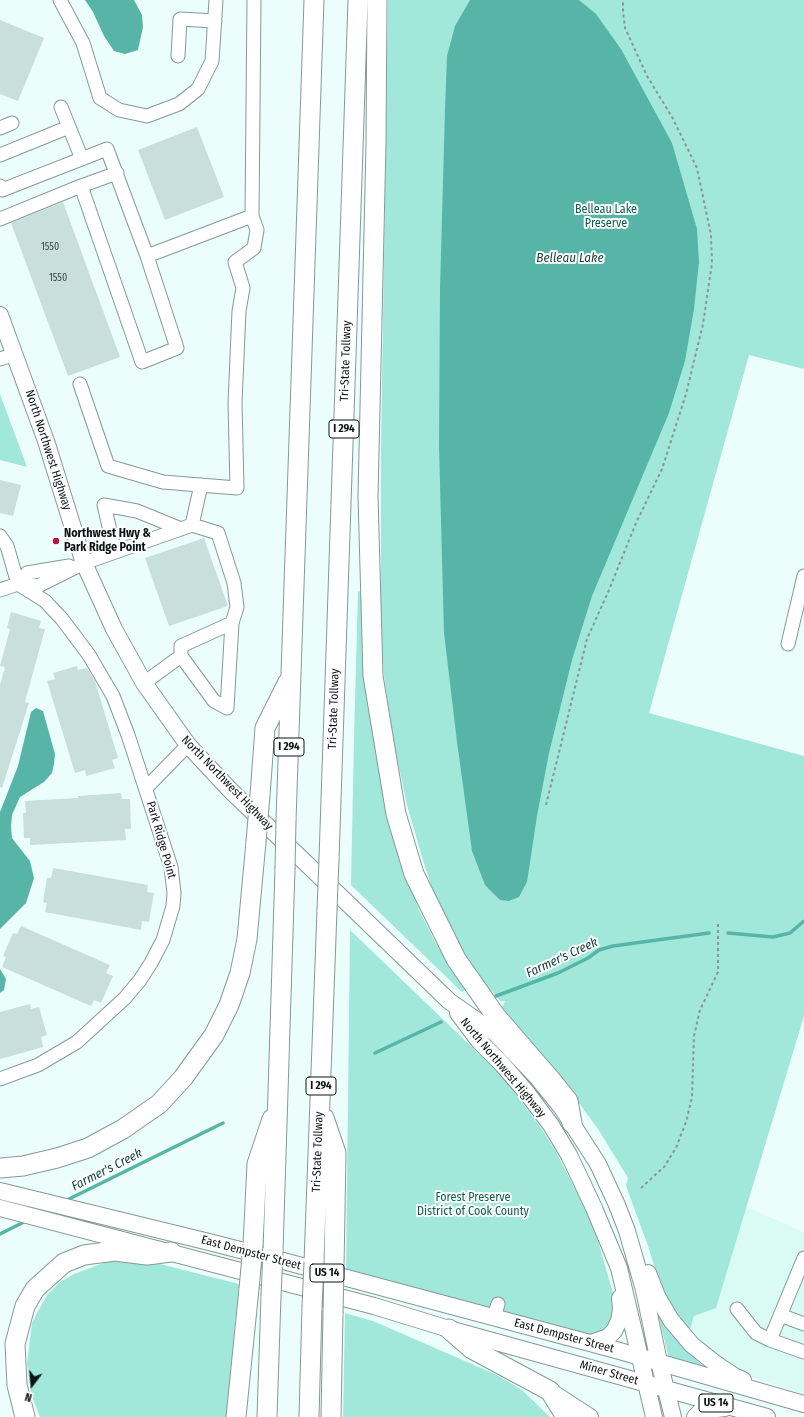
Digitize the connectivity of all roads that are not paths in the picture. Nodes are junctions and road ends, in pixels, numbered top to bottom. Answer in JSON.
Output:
{"nodes":[{"id":1,"x":60,"y":0,"type":"edge"},
{"id":2,"x":216,"y":0,"type":"edge"},
{"id":3,"x":254,"y":0,"type":"edge"},
{"id":4,"x":314,"y":0,"type":"edge"},
{"id":5,"x":358,"y":0,"type":"edge"},
{"id":6,"x":377,"y":0,"type":"edge"},
{"id":7,"x":215,"y":21,"type":"junction"},
{"id":8,"x":178,"y":56,"type":"dead end"},
{"id":9,"x":62,"y":107,"type":"dead end"},
{"id":10,"x":12,"y":123,"type":"dead end"},
{"id":11,"x":69,"y":127,"type":"junction"},
{"id":12,"x":0,"y":128,"type":"edge"},
{"id":13,"x":0,"y":154,"type":"edge"},
{"id":14,"x":82,"y":159,"type":"junction"},
{"id":15,"x":117,"y":173,"type":"junction"},
{"id":16,"x":0,"y":186,"type":"edge"},
{"id":17,"x":81,"y":186,"type":"junction"},
{"id":18,"x":252,"y":216,"type":"junction"},
{"id":19,"x":0,"y":219,"type":"edge"},
{"id":20,"x":147,"y":256,"type":"junction"},
{"id":21,"x":0,"y":316,"type":"edge"},
{"id":22,"x":7,"y":357,"type":"edge"},
{"id":23,"x":80,"y":384,"type":"dead end"},
{"id":24,"x":200,"y":485,"type":"junction"},
{"id":25,"x":186,"y":527,"type":"junction"},
{"id":26,"x":0,"y":536,"type":"edge"},
{"id":27,"x":115,"y":552,"type":"junction"},
{"id":28,"x":84,"y":563,"type":"junction"},
{"id":29,"x":804,"y":576,"type":"edge"},
{"id":30,"x":18,"y":584,"type":"junction"},
{"id":31,"x":0,"y":590,"type":"edge"},
{"id":32,"x":232,"y":623,"type":"junction"},
{"id":33,"x":788,"y":644,"type":"dead end"},
{"id":34,"x":181,"y":656,"type":"junction"},
{"id":35,"x":291,"y":675,"type":"junction"},
{"id":36,"x":144,"y":683,"type":"junction"},
{"id":37,"x":188,"y":745,"type":"junction"},
{"id":38,"x":146,"y":788,"type":"junction"},
{"id":39,"x":448,"y":1001,"type":"junction"},
{"id":40,"x":0,"y":1079,"type":"edge"},
{"id":41,"x":278,"y":1099,"type":"junction"},
{"id":42,"x":320,"y":1105,"type":"junction"},
{"id":43,"x":572,"y":1123,"type":"junction"},
{"id":44,"x":0,"y":1168,"type":"edge"},
{"id":45,"x":0,"y":1191,"type":"edge"},
{"id":46,"x":617,"y":1205,"type":"junction"},
{"id":47,"x":0,"y":1208,"type":"edge"},
{"id":48,"x":171,"y":1252,"type":"junction"},
{"id":49,"x":804,"y":1258,"type":"edge"},
{"id":50,"x":618,"y":1268,"type":"junction"},
{"id":51,"x":737,"y":1309,"type":"dead end"},
{"id":52,"x":780,"y":1315,"type":"junction"},
{"id":53,"x":804,"y":1324,"type":"edge"},
{"id":54,"x":449,"y":1329,"type":"junction"},
{"id":55,"x":770,"y":1340,"type":"junction"},
{"id":56,"x":591,"y":1343,"type":"junction"},
{"id":57,"x":804,"y":1352,"type":"edge"},
{"id":58,"x":639,"y":1356,"type":"junction"},
{"id":59,"x":659,"y":1362,"type":"junction"},
{"id":60,"x":645,"y":1383,"type":"junction"},
{"id":61,"x":665,"y":1389,"type":"junction"},
{"id":62,"x":550,"y":1391,"type":"junction"},
{"id":63,"x":804,"y":1404,"type":"edge"},
{"id":64,"x":733,"y":1407,"type":"junction"},
{"id":65,"x":25,"y":1417,"type":"edge"},
{"id":66,"x":236,"y":1417,"type":"edge"},
{"id":67,"x":267,"y":1417,"type":"edge"},
{"id":68,"x":309,"y":1417,"type":"edge"},
{"id":69,"x":331,"y":1417,"type":"edge"},
{"id":70,"x":566,"y":1417,"type":"edge"},
{"id":71,"x":590,"y":1417,"type":"edge"},
{"id":72,"x":654,"y":1417,"type":"edge"},
{"id":73,"x":672,"y":1417,"type":"edge"},
{"id":74,"x":695,"y":1417,"type":"edge"},
{"id":75,"x":768,"y":1417,"type":"edge"}],
"edges":[{"from":1,"to":7,"type":"street"},
{"from":2,"to":7,"type":"street"},
{"from":3,"to":18,"type":"street"},
{"from":4,"to":35,"type":"highway","number":"I 294"},
{"from":5,"to":42,"type":"highway","name":"Tri-State Tollway","number":"I 294","bridge":true},
{"from":6,"to":43,"type":"highway"},
{"from":7,"to":8,"type":"street"},
{"from":9,"to":11,"type":"street"},
{"from":10,"to":12,"type":"street"},
{"from":11,"to":13,"type":"street"},
{"from":11,"to":14,"type":"street"},
{"from":14,"to":15,"type":"street"},
{"from":14,"to":16,"type":"street"},
{"from":15,"to":17,"type":"street"},
{"from":15,"to":20,"type":"street"},
{"from":17,"to":19,"type":"street"},
{"from":17,"to":20,"type":"street"},
{"from":18,"to":20,"type":"street"},
{"from":18,"to":24,"type":"street"},
{"from":21,"to":22,"type":"main road","name":"North Northwest Highway"},
{"from":22,"to":28,"type":"main road","name":"North Northwest Highway"},
{"from":23,"to":24,"type":"street"},
{"from":24,"to":25,"type":"street"},
{"from":25,"to":27,"type":"street"},
{"from":25,"to":27,"type":"street"},
{"from":25,"to":32,"type":"street"},
{"from":26,"to":30,"type":"street"},
{"from":27,"to":28,"type":"street"},
{"from":28,"to":30,"type":"street"},
{"from":28,"to":36,"type":"main road","name":"North Northwest Highway"},
{"from":29,"to":33,"type":"street"},
{"from":30,"to":31,"type":"street"},
{"from":30,"to":38,"type":"street","name":"Park Ridge Point"},
{"from":32,"to":34,"type":"street"},
{"from":32,"to":34,"type":"street"},
{"from":34,"to":36,"type":"street"},
{"from":35,"to":41,"type":"highway","number":"I 294","bridge":true},
{"from":35,"to":44,"type":"highway","bridge":true},
{"from":36,"to":37,"type":"main road","name":"North Northwest Highway"},
{"from":37,"to":38,"type":"street"},
{"from":37,"to":39,"type":"main road","name":"North Northwest Highway"},
{"from":38,"to":40,"type":"street","name":"Park Ridge Point"},
{"from":39,"to":43,"type":"main road","name":"North Northwest Highway"},
{"from":39,"to":50,"type":"main road","name":"North Northwest Highway"},
{"from":41,"to":66,"type":"highway","bridge":true},
{"from":41,"to":67,"type":"highway","number":"I 294","bridge":true},
{"from":42,"to":68,"type":"highway","name":"Tri-State Tollway","number":"I 294","bridge":true},
{"from":42,"to":69,"type":"highway","bridge":true},
{"from":43,"to":46,"type":"main road","name":"North Northwest Highway"},
{"from":45,"to":56,"type":"main road","name":"East Dempster Street","number":"US 14"},
{"from":46,"to":59,"type":"main road","name":"North Northwest Highway"},
{"from":46,"to":63,"type":"main road"},
{"from":47,"to":48,"type":"main road","name":"East Dempster Street","number":"US 14"},
{"from":48,"to":54,"type":"main road","name":"East Dempster Street","number":"US 14"},
{"from":48,"to":65,"type":"highway"},
{"from":49,"to":52,"type":"street"},
{"from":50,"to":56,"type":"main road"},
{"from":50,"to":58,"type":"main road","name":"North Northwest Highway"},
{"from":51,"to":55,"type":"street"},
{"from":52,"to":53,"type":"street"},
{"from":52,"to":55,"type":"street"},
{"from":54,"to":60,"type":"main road","name":"Miner Street","number":"US 14"},
{"from":54,"to":62,"type":"highway"},
{"from":55,"to":57,"type":"street"},
{"from":56,"to":58,"type":"main road","name":"East Dempster Street","number":"US 14"},
{"from":58,"to":59,"type":"main road","name":"Miner Street"},
{"from":58,"to":60,"type":"main road","name":"North Northwest Highway"},
{"from":59,"to":61,"type":"main road","name":"North Northwest Highway"},
{"from":59,"to":63,"type":"main road","name":"Miner Street"},
{"from":60,"to":61,"type":"main road","name":"Miner Street","number":"US 14"},
{"from":60,"to":72,"type":"main road","name":"North Northwest Highway"},
{"from":61,"to":64,"type":"main road","name":"Miner Street","number":"US 14"},
{"from":61,"to":73,"type":"main road","name":"North Northwest Highway"},
{"from":62,"to":70,"type":"highway"},
{"from":62,"to":71,"type":"main road"},
{"from":64,"to":74,"type":"main road"},
{"from":64,"to":75,"type":"main road","name":"Miner Street","number":"US 14"}]}
